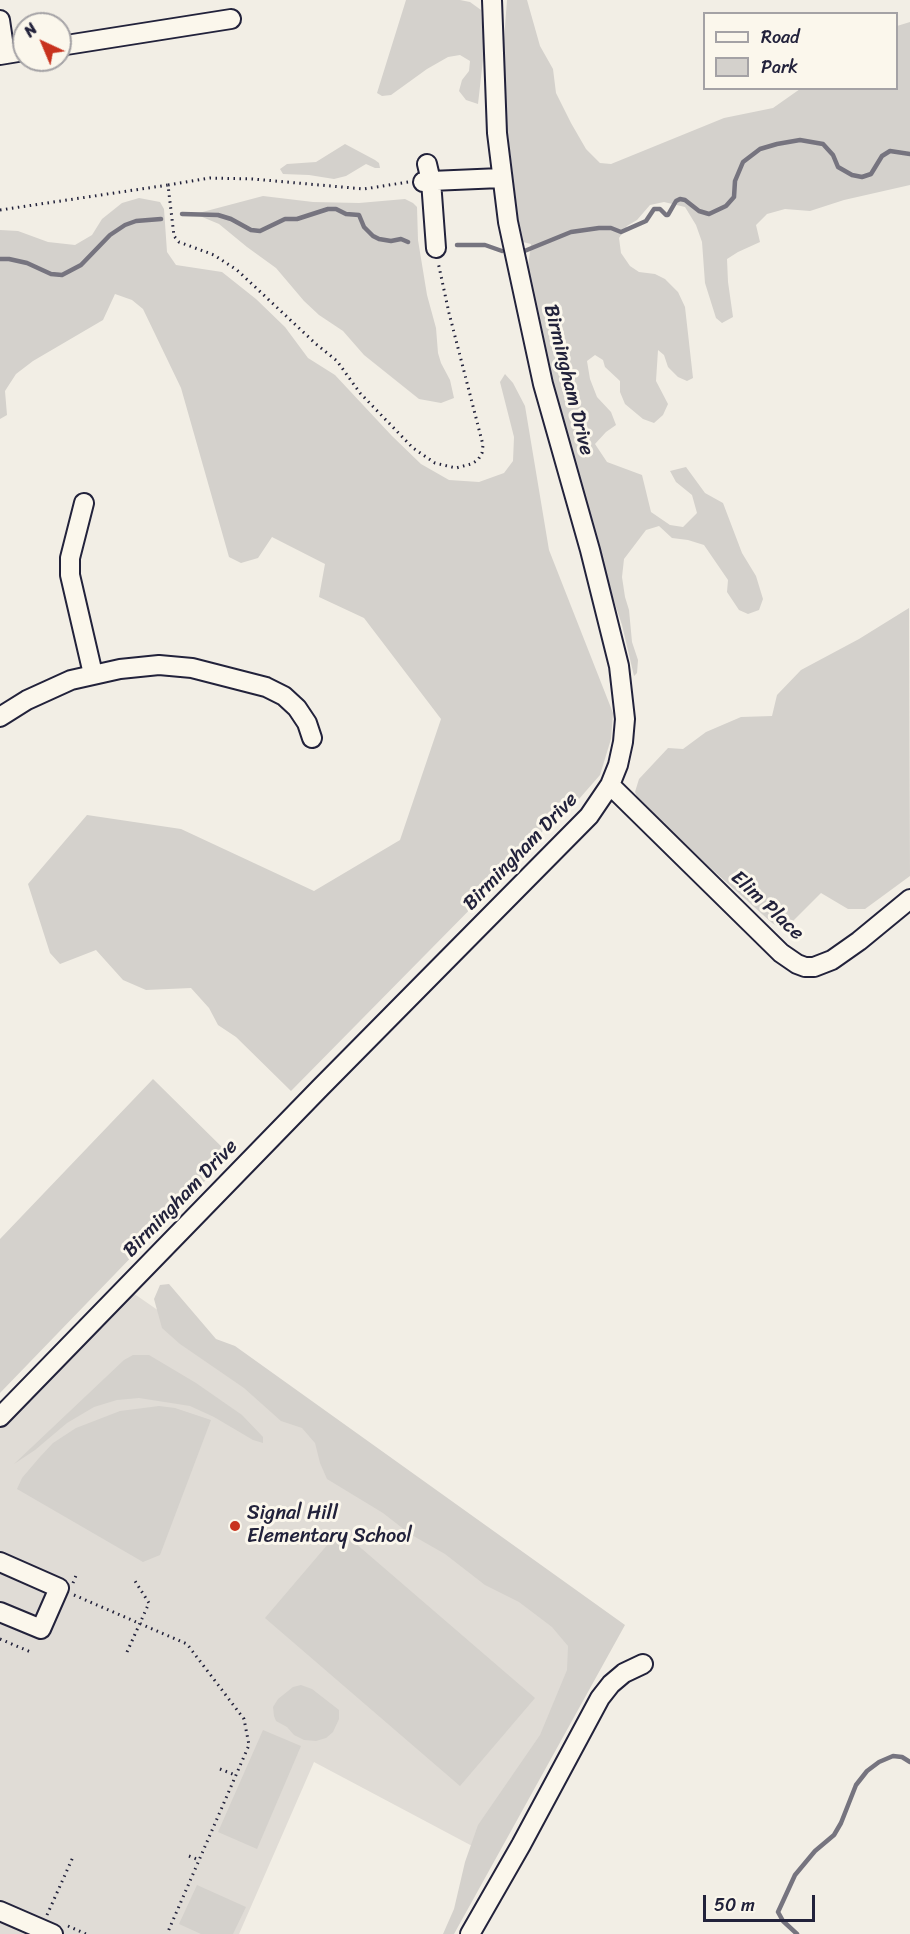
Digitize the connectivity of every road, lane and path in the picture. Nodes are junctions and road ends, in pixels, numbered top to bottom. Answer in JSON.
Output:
{"nodes":[{"id":1,"x":492,"y":0,"type":"edge"},
{"id":2,"x":231,"y":19,"type":"dead end"},
{"id":3,"x":0,"y":20,"type":"edge"},
{"id":4,"x":72,"y":44,"type":"edge"},
{"id":5,"x":2,"y":55,"type":"edge"},
{"id":6,"x":427,"y":176,"type":"junction"},
{"id":7,"x":501,"y":177,"type":"junction"},
{"id":8,"x":168,"y":185,"type":"junction"},
{"id":9,"x":0,"y":210,"type":"edge"},
{"id":10,"x":436,"y":248,"type":"joint"},
{"id":11,"x":84,"y":503,"type":"dead end"},
{"id":12,"x":93,"y":674,"type":"junction"},
{"id":13,"x":0,"y":717,"type":"edge"},
{"id":14,"x":312,"y":738,"type":"dead end"},
{"id":15,"x":610,"y":785,"type":"junction"},
{"id":16,"x":910,"y":899,"type":"edge"},
{"id":17,"x":0,"y":1417,"type":"edge"},
{"id":18,"x":0,"y":1562,"type":"edge"},
{"id":19,"x":135,"y":1581,"type":"dead end"},
{"id":20,"x":58,"y":1588,"type":"junction"},
{"id":21,"x":0,"y":1612,"type":"edge"},
{"id":22,"x":140,"y":1623,"type":"junction"},
{"id":23,"x":0,"y":1639,"type":"edge"},
{"id":24,"x":127,"y":1652,"type":"dead end"},
{"id":25,"x":33,"y":1653,"type":"dead end"},
{"id":26,"x":643,"y":1664,"type":"dead end"},
{"id":27,"x":220,"y":1769,"type":"dead end"},
{"id":28,"x":235,"y":1776,"type":"junction"},
{"id":29,"x":189,"y":1856,"type":"dead end"},
{"id":30,"x":73,"y":1857,"type":"dead end"},
{"id":31,"x":199,"y":1860,"type":"junction"},
{"id":32,"x":0,"y":1911,"type":"edge"},
{"id":33,"x":50,"y":1926,"type":"edge"},
{"id":34,"x":167,"y":1934,"type":"edge"},
{"id":35,"x":470,"y":1934,"type":"edge"}],
"edges":[{"from":1,"to":7,"type":"street","name":"Birmingham Drive"},
{"from":2,"to":4,"type":"street"},
{"from":3,"to":5,"type":"street"},
{"from":6,"to":7,"type":"street"},
{"from":6,"to":8,"type":"path"},
{"from":6,"to":10,"type":"street"},
{"from":7,"to":15,"type":"street","name":"Birmingham Drive"},
{"from":8,"to":9,"type":"path"},
{"from":8,"to":10,"type":"path"},
{"from":11,"to":12,"type":"street"},
{"from":12,"to":13,"type":"street"},
{"from":12,"to":14,"type":"street"},
{"from":15,"to":16,"type":"street","name":"Elim Place"},
{"from":15,"to":17,"type":"street","name":"Birmingham Drive"},
{"from":18,"to":20,"type":"street"},
{"from":19,"to":22,"type":"path"},
{"from":20,"to":21,"type":"street"},
{"from":20,"to":22,"type":"path"},
{"from":22,"to":24,"type":"path"},
{"from":22,"to":28,"type":"path"},
{"from":23,"to":25,"type":"path"},
{"from":26,"to":35,"type":"street"},
{"from":27,"to":28,"type":"path"},
{"from":28,"to":31,"type":"path"},
{"from":29,"to":31,"type":"path"},
{"from":30,"to":33,"type":"path"},
{"from":31,"to":34,"type":"path"},
{"from":32,"to":33,"type":"street"}]}
